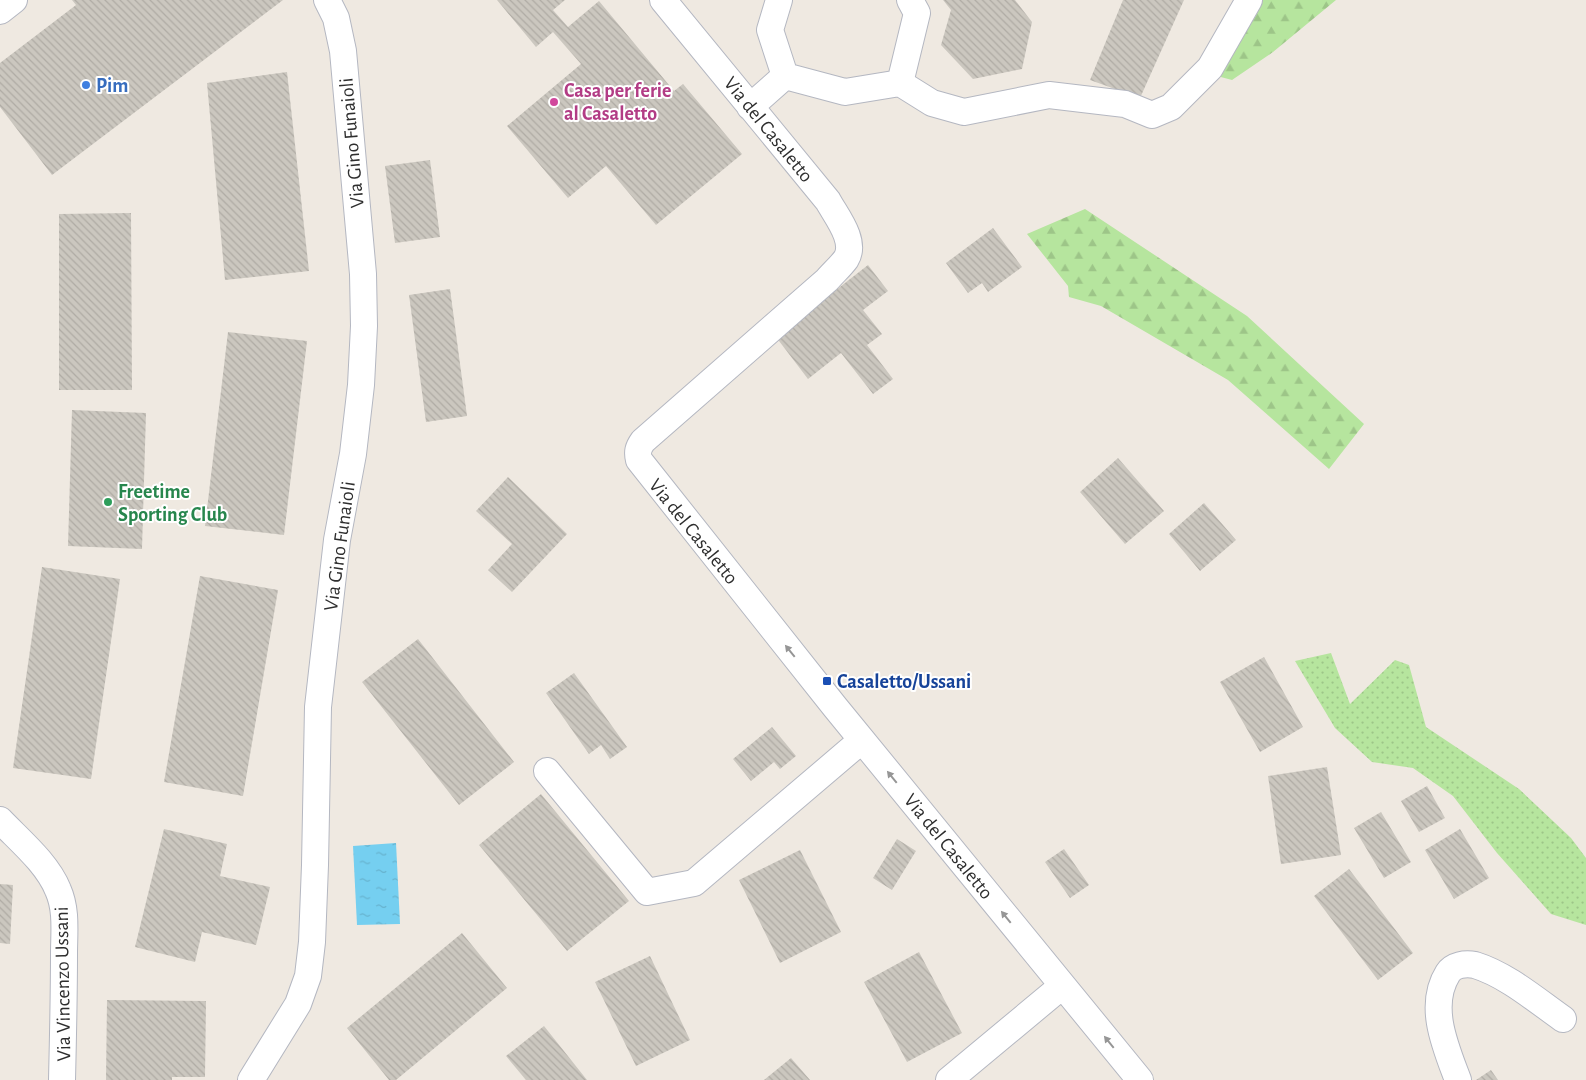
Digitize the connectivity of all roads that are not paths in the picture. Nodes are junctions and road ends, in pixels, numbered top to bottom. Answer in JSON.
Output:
{"nodes":[{"id":1,"x":14,"y":0,"type":"edge"},
{"id":2,"x":326,"y":0,"type":"edge"},
{"id":3,"x":664,"y":0,"type":"edge"},
{"id":4,"x":779,"y":0,"type":"edge"},
{"id":5,"x":910,"y":0,"type":"edge"},
{"id":6,"x":1249,"y":0,"type":"edge"},
{"id":7,"x":0,"y":11,"type":"edge"},
{"id":8,"x":784,"y":76,"type":"junction"},
{"id":9,"x":900,"y":83,"type":"junction"},
{"id":10,"x":750,"y":106,"type":"junction"},
{"id":11,"x":862,"y":740,"type":"junction"},
{"id":12,"x":547,"y":771,"type":"dead end"},
{"id":13,"x":0,"y":820,"type":"edge"},
{"id":14,"x":1062,"y":986,"type":"junction"},
{"id":15,"x":1563,"y":1018,"type":"dead end"},
{"id":16,"x":62,"y":1080,"type":"edge"},
{"id":17,"x":251,"y":1080,"type":"edge"},
{"id":18,"x":949,"y":1080,"type":"edge"},
{"id":19,"x":1140,"y":1080,"type":"edge"},
{"id":20,"x":1458,"y":1080,"type":"edge"}],
"edges":[{"from":1,"to":7,"type":"street"},
{"from":2,"to":17,"type":"street","name":"Via Gino Funaioli"},
{"from":3,"to":10,"type":"street","name":"Via del Casaletto"},
{"from":4,"to":8,"type":"street"},
{"from":5,"to":9,"type":"street"},
{"from":6,"to":9,"type":"street"},
{"from":8,"to":9,"type":"street"},
{"from":8,"to":10,"type":"street"},
{"from":11,"to":10,"type":"street","name":"Via del Casaletto","one_way":true},
{"from":11,"to":12,"type":"street"},
{"from":14,"to":11,"type":"street","name":"Via del Casaletto","one_way":true},
{"from":13,"to":16,"type":"street","name":"Via Vincenzo Ussani"},
{"from":14,"to":18,"type":"street"},
{"from":19,"to":14,"type":"street","name":"Via del Casaletto","one_way":true},
{"from":15,"to":20,"type":"street"}]}
